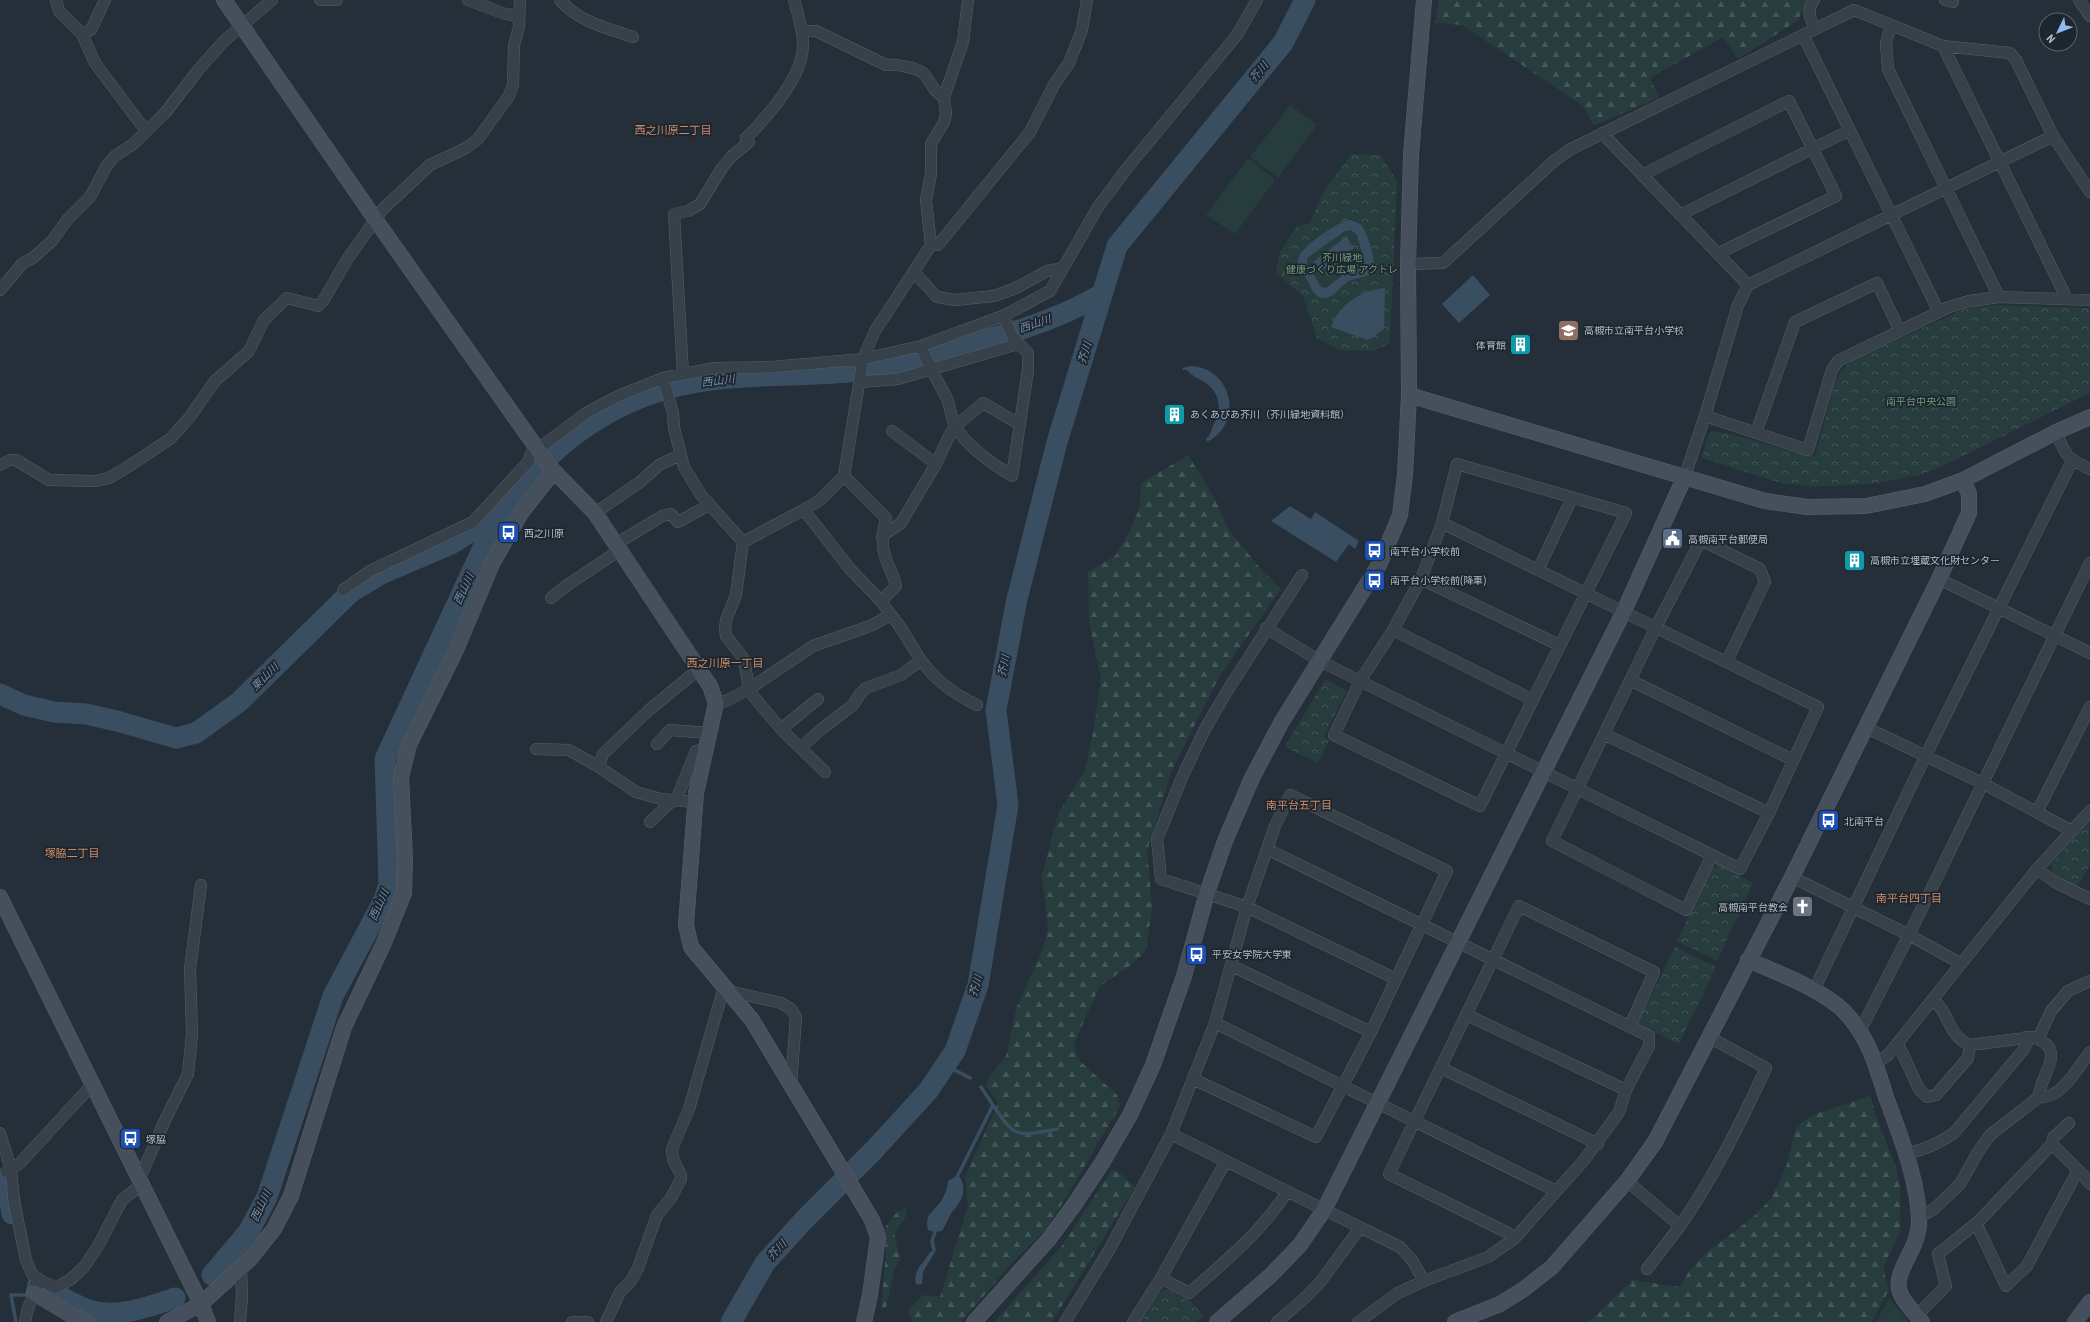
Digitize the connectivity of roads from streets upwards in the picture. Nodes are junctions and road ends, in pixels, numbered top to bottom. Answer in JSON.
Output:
{"nodes":[{"id":1,"x":56,"y":0,"type":"edge"},
{"id":2,"x":105,"y":0,"type":"edge"},
{"id":3,"x":224,"y":0,"type":"edge"},
{"id":4,"x":272,"y":0,"type":"edge"},
{"id":5,"x":320,"y":0,"type":"edge"},
{"id":6,"x":337,"y":0,"type":"edge"},
{"id":7,"x":468,"y":0,"type":"edge"},
{"id":8,"x":520,"y":0,"type":"edge"},
{"id":9,"x":560,"y":0,"type":"edge"},
{"id":10,"x":794,"y":0,"type":"edge"},
{"id":11,"x":968,"y":0,"type":"edge"},
{"id":12,"x":1087,"y":0,"type":"edge"},
{"id":13,"x":1257,"y":0,"type":"edge"},
{"id":14,"x":1424,"y":0,"type":"edge"},
{"id":15,"x":1814,"y":0,"type":"edge"},
{"id":16,"x":2079,"y":0,"type":"edge"},
{"id":17,"x":519,"y":16,"type":"junction"},
{"id":18,"x":2090,"y":16,"type":"edge"},
{"id":19,"x":1891,"y":25,"type":"junction"},
{"id":20,"x":241,"y":26,"type":"junction"},
{"id":21,"x":1815,"y":29,"type":"junction"},
{"id":22,"x":802,"y":31,"type":"junction"},
{"id":23,"x":82,"y":34,"type":"junction"},
{"id":24,"x":1803,"y":35,"type":"junction"},
{"id":25,"x":633,"y":37,"type":"dead end"},
{"id":26,"x":1943,"y":46,"type":"junction"},
{"id":27,"x":944,"y":97,"type":"junction"},
{"id":28,"x":1850,"y":130,"type":"junction"},
{"id":29,"x":146,"y":131,"type":"junction"},
{"id":30,"x":1602,"y":133,"type":"junction"},
{"id":31,"x":2053,"y":136,"type":"junction"},
{"id":32,"x":1813,"y":149,"type":"junction"},
{"id":33,"x":2000,"y":162,"type":"junction"},
{"id":34,"x":1642,"y":175,"type":"junction"},
{"id":35,"x":1946,"y":188,"type":"junction"},
{"id":36,"x":2090,"y":192,"type":"edge"},
{"id":37,"x":1680,"y":215,"type":"junction"},
{"id":38,"x":1891,"y":215,"type":"junction"},
{"id":39,"x":375,"y":219,"type":"junction"},
{"id":40,"x":931,"y":245,"type":"junction"},
{"id":41,"x":1719,"y":254,"type":"junction"},
{"id":42,"x":1408,"y":264,"type":"junction"},
{"id":43,"x":1063,"y":268,"type":"junction"},
{"id":44,"x":914,"y":272,"type":"junction"},
{"id":45,"x":1748,"y":285,"type":"junction"},
{"id":46,"x":0,"y":290,"type":"edge"},
{"id":47,"x":1999,"y":297,"type":"junction"},
{"id":48,"x":2067,"y":299,"type":"junction"},
{"id":49,"x":2090,"y":300,"type":"edge"},
{"id":50,"x":1939,"y":312,"type":"junction"},
{"id":51,"x":1004,"y":319,"type":"junction"},
{"id":52,"x":1900,"y":331,"type":"junction"},
{"id":53,"x":1016,"y":341,"type":"junction"},
{"id":54,"x":921,"y":347,"type":"junction"},
{"id":55,"x":862,"y":362,"type":"junction"},
{"id":56,"x":930,"y":370,"type":"junction"},
{"id":57,"x":683,"y":374,"type":"junction"},
{"id":58,"x":663,"y":380,"type":"junction"},
{"id":59,"x":859,"y":382,"type":"junction"},
{"id":60,"x":1409,"y":395,"type":"junction"},
{"id":61,"x":1705,"y":416,"type":"junction"},
{"id":62,"x":2090,"y":416,"type":"edge"},
{"id":63,"x":1019,"y":424,"type":"junction"},
{"id":64,"x":955,"y":427,"type":"junction"},
{"id":65,"x":892,"y":432,"type":"dead end"},
{"id":66,"x":2056,"y":432,"type":"junction"},
{"id":67,"x":1756,"y":433,"type":"junction"},
{"id":68,"x":536,"y":446,"type":"junction"},
{"id":69,"x":680,"y":455,"type":"junction"},
{"id":70,"x":2072,"y":461,"type":"junction"},
{"id":71,"x":0,"y":464,"type":"edge"},
{"id":72,"x":936,"y":464,"type":"junction"},
{"id":73,"x":552,"y":469,"type":"junction"},
{"id":74,"x":2090,"y":469,"type":"edge"},
{"id":75,"x":844,"y":476,"type":"junction"},
{"id":76,"x":1685,"y":476,"type":"junction"},
{"id":77,"x":1963,"y":480,"type":"junction"},
{"id":78,"x":1572,"y":498,"type":"junction"},
{"id":79,"x":710,"y":505,"type":"junction"},
{"id":80,"x":804,"y":510,"type":"junction"},
{"id":81,"x":595,"y":513,"type":"junction"},
{"id":82,"x":1442,"y":523,"type":"junction"},
{"id":83,"x":882,"y":536,"type":"junction"},
{"id":84,"x":743,"y":542,"type":"junction"},
{"id":85,"x":618,"y":547,"type":"junction"},
{"id":86,"x":2090,"y":563,"type":"edge"},
{"id":87,"x":1538,"y":570,"type":"junction"},
{"id":88,"x":1302,"y":575,"type":"dead end"},
{"id":89,"x":1420,"y":579,"type":"junction"},
{"id":90,"x":1939,"y":579,"type":"junction"},
{"id":91,"x":343,"y":590,"type":"dead end"},
{"id":92,"x":1586,"y":593,"type":"junction"},
{"id":93,"x":551,"y":598,"type":"dead end"},
{"id":94,"x":881,"y":600,"type":"junction"},
{"id":95,"x":1999,"y":608,"type":"junction"},
{"id":96,"x":1624,"y":611,"type":"junction"},
{"id":97,"x":891,"y":615,"type":"junction"},
{"id":98,"x":1656,"y":627,"type":"junction"},
{"id":99,"x":1266,"y":628,"type":"junction"},
{"id":100,"x":1393,"y":630,"type":"junction"},
{"id":101,"x":2055,"y":635,"type":"junction"},
{"id":102,"x":1559,"y":645,"type":"junction"},
{"id":103,"x":2090,"y":653,"type":"edge"},
{"id":104,"x":921,"y":660,"type":"junction"},
{"id":105,"x":1320,"y":660,"type":"junction"},
{"id":106,"x":1726,"y":661,"type":"junction"},
{"id":107,"x":699,"y":668,"type":"junction"},
{"id":108,"x":1630,"y":680,"type":"junction"},
{"id":109,"x":1360,"y":681,"type":"junction"},
{"id":110,"x":750,"y":689,"type":"junction"},
{"id":111,"x":818,"y":699,"type":"dead end"},
{"id":112,"x":1533,"y":700,"type":"junction"},
{"id":113,"x":716,"y":703,"type":"junction"},
{"id":114,"x":977,"y":705,"type":"dead end"},
{"id":115,"x":2090,"y":707,"type":"edge"},
{"id":116,"x":1865,"y":727,"type":"junction"},
{"id":117,"x":780,"y":729,"type":"junction"},
{"id":118,"x":1604,"y":734,"type":"junction"},
{"id":119,"x":709,"y":740,"type":"junction"},
{"id":120,"x":657,"y":744,"type":"dead end"},
{"id":121,"x":800,"y":748,"type":"junction"},
{"id":122,"x":536,"y":749,"type":"dead end"},
{"id":123,"x":1506,"y":755,"type":"junction"},
{"id":124,"x":1925,"y":757,"type":"junction"},
{"id":125,"x":1793,"y":760,"type":"junction"},
{"id":126,"x":600,"y":767,"type":"junction"},
{"id":127,"x":825,"y":772,"type":"dead end"},
{"id":128,"x":1542,"y":772,"type":"junction"},
{"id":129,"x":1982,"y":783,"type":"junction"},
{"id":130,"x":1578,"y":789,"type":"junction"},
{"id":131,"x":675,"y":800,"type":"junction"},
{"id":132,"x":696,"y":802,"type":"junction"},
{"id":133,"x":2090,"y":811,"type":"edge"},
{"id":134,"x":2037,"y":812,"type":"junction"},
{"id":135,"x":1769,"y":813,"type":"junction"},
{"id":136,"x":650,"y":822,"type":"dead end"},
{"id":137,"x":2072,"y":831,"type":"junction"},
{"id":138,"x":1267,"y":849,"type":"junction"},
{"id":139,"x":1712,"y":855,"type":"junction"},
{"id":140,"x":2037,"y":870,"type":"junction"},
{"id":141,"x":1792,"y":877,"type":"junction"},
{"id":142,"x":201,"y":885,"type":"dead end"},
{"id":143,"x":1207,"y":893,"type":"junction"},
{"id":144,"x":0,"y":897,"type":"edge"},
{"id":145,"x":2090,"y":899,"type":"edge"},
{"id":146,"x":1247,"y":907,"type":"junction"},
{"id":147,"x":1853,"y":908,"type":"junction"},
{"id":148,"x":1421,"y":926,"type":"junction"},
{"id":149,"x":1909,"y":935,"type":"junction"},
{"id":150,"x":1457,"y":943,"type":"junction"},
{"id":151,"x":1493,"y":960,"type":"junction"},
{"id":152,"x":1748,"y":960,"type":"junction"},
{"id":153,"x":1960,"y":963,"type":"junction"},
{"id":154,"x":1232,"y":966,"type":"junction"},
{"id":155,"x":1396,"y":978,"type":"junction"},
{"id":156,"x":2090,"y":981,"type":"edge"},
{"id":157,"x":726,"y":989,"type":"junction"},
{"id":158,"x":1814,"y":990,"type":"junction"},
{"id":159,"x":1932,"y":1000,"type":"junction"},
{"id":160,"x":1467,"y":1014,"type":"junction"},
{"id":161,"x":1215,"y":1023,"type":"junction"},
{"id":162,"x":1630,"y":1026,"type":"junction"},
{"id":163,"x":1860,"y":1031,"type":"junction"},
{"id":164,"x":1371,"y":1032,"type":"junction"},
{"id":165,"x":1709,"y":1037,"type":"junction"},
{"id":166,"x":2032,"y":1038,"type":"junction"},
{"id":167,"x":1896,"y":1045,"type":"junction"},
{"id":168,"x":1970,"y":1045,"type":"junction"},
{"id":169,"x":2090,"y":1052,"type":"edge"},
{"id":170,"x":1874,"y":1064,"type":"junction"},
{"id":171,"x":1441,"y":1068,"type":"junction"},
{"id":172,"x":1193,"y":1079,"type":"junction"},
{"id":173,"x":791,"y":1084,"type":"junction"},
{"id":174,"x":92,"y":1085,"type":"junction"},
{"id":175,"x":1344,"y":1087,"type":"junction"},
{"id":176,"x":1626,"y":1090,"type":"junction"},
{"id":177,"x":2039,"y":1097,"type":"junction"},
{"id":178,"x":1379,"y":1103,"type":"junction"},
{"id":179,"x":1414,"y":1120,"type":"junction"},
{"id":180,"x":2069,"y":1123,"type":"dead end"},
{"id":181,"x":0,"y":1133,"type":"edge"},
{"id":182,"x":1171,"y":1134,"type":"junction"},
{"id":183,"x":1598,"y":1144,"type":"junction"},
{"id":184,"x":2052,"y":1144,"type":"junction"},
{"id":185,"x":1906,"y":1154,"type":"junction"},
{"id":186,"x":1226,"y":1161,"type":"junction"},
{"id":187,"x":7,"y":1167,"type":"edge"},
{"id":188,"x":2084,"y":1172,"type":"edge"},
{"id":189,"x":1627,"y":1181,"type":"junction"},
{"id":190,"x":140,"y":1182,"type":"junction"},
{"id":191,"x":2090,"y":1184,"type":"edge"},
{"id":192,"x":1556,"y":1191,"type":"junction"},
{"id":193,"x":1287,"y":1192,"type":"junction"},
{"id":194,"x":1324,"y":1210,"type":"junction"},
{"id":195,"x":1918,"y":1218,"type":"junction"},
{"id":196,"x":1976,"y":1223,"type":"junction"},
{"id":197,"x":1680,"y":1226,"type":"junction"},
{"id":198,"x":1360,"y":1228,"type":"junction"},
{"id":199,"x":1514,"y":1239,"type":"junction"},
{"id":200,"x":241,"y":1268,"type":"junction"},
{"id":201,"x":1647,"y":1269,"type":"dead end"},
{"id":202,"x":1161,"y":1278,"type":"junction"},
{"id":203,"x":1424,"y":1281,"type":"junction"},
{"id":204,"x":37,"y":1286,"type":"junction"},
{"id":205,"x":2090,"y":1302,"type":"edge"},
{"id":206,"x":201,"y":1304,"type":"junction"},
{"id":207,"x":1919,"y":1319,"type":"edge"},
{"id":208,"x":1459,"y":1321,"type":"edge"},
{"id":209,"x":25,"y":1322,"type":"edge"},
{"id":210,"x":87,"y":1322,"type":"edge"},
{"id":211,"x":167,"y":1322,"type":"edge"},
{"id":212,"x":208,"y":1322,"type":"edge"},
{"id":213,"x":240,"y":1322,"type":"edge"},
{"id":214,"x":572,"y":1322,"type":"edge"},
{"id":215,"x":588,"y":1322,"type":"edge"},
{"id":216,"x":606,"y":1322,"type":"edge"},
{"id":217,"x":864,"y":1322,"type":"edge"},
{"id":218,"x":974,"y":1322,"type":"edge"},
{"id":219,"x":1065,"y":1322,"type":"edge"},
{"id":220,"x":1133,"y":1322,"type":"edge"},
{"id":221,"x":1217,"y":1322,"type":"edge"},
{"id":222,"x":1277,"y":1322,"type":"edge"},
{"id":223,"x":1358,"y":1322,"type":"edge"},
{"id":224,"x":2075,"y":1322,"type":"edge"}],
"edges":[{"from":1,"to":23,"type":"street"},
{"from":2,"to":23,"type":"street"},
{"from":3,"to":20,"type":"street"},
{"from":4,"to":20,"type":"street"},
{"from":5,"to":6,"type":"street"},
{"from":7,"to":17,"type":"street"},
{"from":8,"to":17,"type":"street"},
{"from":9,"to":25,"type":"street"},
{"from":10,"to":22,"type":"street"},
{"from":11,"to":27,"type":"street"},
{"from":12,"to":40,"type":"street"},
{"from":13,"to":43,"type":"street"},
{"from":14,"to":42,"type":"street"},
{"from":15,"to":21,"type":"street"},
{"from":16,"to":18,"type":"street"},
{"from":17,"to":39,"type":"street"},
{"from":19,"to":21,"type":"street"},
{"from":19,"to":26,"type":"street"},
{"from":19,"to":35,"type":"street"},
{"from":20,"to":29,"type":"street"},
{"from":20,"to":39,"type":"street"},
{"from":21,"to":24,"type":"street"},
{"from":22,"to":27,"type":"street"},
{"from":22,"to":57,"type":"street"},
{"from":23,"to":29,"type":"street"},
{"from":24,"to":28,"type":"street"},
{"from":24,"to":30,"type":"street"},
{"from":26,"to":31,"type":"street"},
{"from":26,"to":33,"type":"street"},
{"from":27,"to":40,"type":"street"},
{"from":28,"to":32,"type":"street"},
{"from":28,"to":38,"type":"street"},
{"from":29,"to":46,"type":"street"},
{"from":30,"to":34,"type":"street"},
{"from":30,"to":42,"type":"street"},
{"from":31,"to":33,"type":"street"},
{"from":31,"to":36,"type":"street"},
{"from":32,"to":34,"type":"street"},
{"from":32,"to":37,"type":"street"},
{"from":32,"to":41,"type":"street"},
{"from":33,"to":35,"type":"street"},
{"from":33,"to":48,"type":"street"},
{"from":34,"to":37,"type":"street"},
{"from":35,"to":38,"type":"street"},
{"from":35,"to":47,"type":"street"},
{"from":37,"to":41,"type":"street"},
{"from":38,"to":45,"type":"street"},
{"from":38,"to":50,"type":"street"},
{"from":39,"to":68,"type":"street"},
{"from":39,"to":71,"type":"street"},
{"from":40,"to":44,"type":"street"},
{"from":41,"to":45,"type":"street"},
{"from":42,"to":60,"type":"street"},
{"from":43,"to":44,"type":"street"},
{"from":43,"to":51,"type":"street"},
{"from":44,"to":55,"type":"street"},
{"from":45,"to":61,"type":"street"},
{"from":47,"to":48,"type":"street"},
{"from":47,"to":50,"type":"street"},
{"from":48,"to":49,"type":"street"},
{"from":50,"to":52,"type":"street"},
{"from":51,"to":53,"type":"street"},
{"from":51,"to":54,"type":"street"},
{"from":52,"to":67,"type":"street"},
{"from":52,"to":67,"type":"street"},
{"from":53,"to":56,"type":"street"},
{"from":53,"to":63,"type":"street"},
{"from":54,"to":55,"type":"street"},
{"from":54,"to":56,"type":"street"},
{"from":55,"to":57,"type":"street"},
{"from":55,"to":59,"type":"street"},
{"from":56,"to":59,"type":"street"},
{"from":56,"to":64,"type":"street"},
{"from":57,"to":58,"type":"street"},
{"from":58,"to":68,"type":"street"},
{"from":58,"to":69,"type":"street"},
{"from":59,"to":75,"type":"street"},
{"from":60,"to":76,"type":"street"},
{"from":60,"to":105,"type":"street"},
{"from":61,"to":67,"type":"street"},
{"from":61,"to":76,"type":"street"},
{"from":62,"to":66,"type":"street"},
{"from":63,"to":64,"type":"street"},
{"from":63,"to":64,"type":"street"},
{"from":64,"to":72,"type":"street"},
{"from":65,"to":72,"type":"street"},
{"from":66,"to":70,"type":"street"},
{"from":66,"to":77,"type":"street"},
{"from":68,"to":73,"type":"street"},
{"from":68,"to":91,"type":"street"},
{"from":69,"to":79,"type":"street"},
{"from":69,"to":81,"type":"street"},
{"from":70,"to":74,"type":"street"},
{"from":70,"to":95,"type":"street"},
{"from":72,"to":83,"type":"street"},
{"from":73,"to":81,"type":"street"},
{"from":73,"to":200,"type":"street"},
{"from":75,"to":80,"type":"street"},
{"from":75,"to":83,"type":"street"},
{"from":76,"to":77,"type":"street"},
{"from":76,"to":96,"type":"street"},
{"from":77,"to":90,"type":"street"},
{"from":78,"to":82,"type":"street"},
{"from":78,"to":87,"type":"street"},
{"from":78,"to":92,"type":"street"},
{"from":79,"to":84,"type":"street"},
{"from":79,"to":85,"type":"street"},
{"from":80,"to":84,"type":"street"},
{"from":80,"to":94,"type":"street"},
{"from":81,"to":85,"type":"street"},
{"from":82,"to":87,"type":"street"},
{"from":82,"to":89,"type":"street"},
{"from":83,"to":94,"type":"street"},
{"from":84,"to":110,"type":"street"},
{"from":85,"to":93,"type":"street"},
{"from":85,"to":107,"type":"street"},
{"from":86,"to":101,"type":"street"},
{"from":87,"to":92,"type":"street"},
{"from":88,"to":99,"type":"street"},
{"from":89,"to":100,"type":"street"},
{"from":89,"to":102,"type":"street"},
{"from":90,"to":95,"type":"street"},
{"from":90,"to":116,"type":"street"},
{"from":92,"to":96,"type":"street"},
{"from":92,"to":102,"type":"street"},
{"from":94,"to":97,"type":"street"},
{"from":95,"to":101,"type":"street"},
{"from":95,"to":124,"type":"street"},
{"from":96,"to":98,"type":"street"},
{"from":96,"to":128,"type":"street"},
{"from":97,"to":104,"type":"street"},
{"from":97,"to":110,"type":"street"},
{"from":98,"to":106,"type":"street"},
{"from":98,"to":106,"type":"street"},
{"from":98,"to":108,"type":"street"},
{"from":99,"to":105,"type":"street"},
{"from":99,"to":143,"type":"street"},
{"from":100,"to":109,"type":"street"},
{"from":100,"to":112,"type":"street"},
{"from":101,"to":103,"type":"street"},
{"from":101,"to":129,"type":"street"},
{"from":102,"to":112,"type":"street"},
{"from":104,"to":114,"type":"street"},
{"from":104,"to":121,"type":"street"},
{"from":105,"to":109,"type":"street"},
{"from":105,"to":143,"type":"street"},
{"from":106,"to":125,"type":"street"},
{"from":107,"to":113,"type":"street"},
{"from":107,"to":126,"type":"street"},
{"from":108,"to":118,"type":"street"},
{"from":108,"to":125,"type":"street"},
{"from":109,"to":123,"type":"street"},
{"from":109,"to":123,"type":"street"},
{"from":110,"to":113,"type":"street"},
{"from":110,"to":117,"type":"street"},
{"from":111,"to":117,"type":"street"},
{"from":112,"to":123,"type":"street"},
{"from":113,"to":119,"type":"street"},
{"from":115,"to":134,"type":"street"},
{"from":116,"to":124,"type":"street"},
{"from":116,"to":141,"type":"street"},
{"from":117,"to":121,"type":"street"},
{"from":118,"to":130,"type":"street"},
{"from":118,"to":135,"type":"street"},
{"from":119,"to":120,"type":"street"},
{"from":119,"to":131,"type":"street"},
{"from":119,"to":132,"type":"street"},
{"from":121,"to":127,"type":"street"},
{"from":122,"to":126,"type":"street"},
{"from":123,"to":128,"type":"street"},
{"from":124,"to":129,"type":"street"},
{"from":124,"to":147,"type":"street"},
{"from":125,"to":135,"type":"street"},
{"from":126,"to":131,"type":"street"},
{"from":128,"to":130,"type":"street"},
{"from":128,"to":150,"type":"street"},
{"from":129,"to":134,"type":"street"},
{"from":129,"to":149,"type":"street"},
{"from":130,"to":139,"type":"street"},
{"from":130,"to":139,"type":"street"},
{"from":131,"to":132,"type":"street"},
{"from":131,"to":136,"type":"street"},
{"from":132,"to":157,"type":"street"},
{"from":133,"to":137,"type":"street"},
{"from":134,"to":137,"type":"street"},
{"from":135,"to":139,"type":"street"},
{"from":137,"to":140,"type":"street"},
{"from":138,"to":146,"type":"street"},
{"from":138,"to":148,"type":"street"},
{"from":138,"to":148,"type":"street"},
{"from":140,"to":145,"type":"street"},
{"from":140,"to":153,"type":"street"},
{"from":141,"to":147,"type":"street"},
{"from":141,"to":152,"type":"street"},
{"from":142,"to":190,"type":"street"},
{"from":143,"to":146,"type":"street"},
{"from":143,"to":218,"type":"street"},
{"from":144,"to":174,"type":"street"},
{"from":146,"to":154,"type":"street"},
{"from":146,"to":155,"type":"street"},
{"from":147,"to":149,"type":"street"},
{"from":147,"to":158,"type":"street"},
{"from":148,"to":150,"type":"street"},
{"from":148,"to":155,"type":"street"},
{"from":149,"to":153,"type":"street"},
{"from":149,"to":163,"type":"street"},
{"from":150,"to":151,"type":"street"},
{"from":150,"to":178,"type":"street"},
{"from":151,"to":160,"type":"street"},
{"from":151,"to":162,"type":"street"},
{"from":151,"to":162,"type":"street"},
{"from":152,"to":158,"type":"street"},
{"from":152,"to":165,"type":"street"},
{"from":153,"to":159,"type":"street"},
{"from":154,"to":161,"type":"street"},
{"from":154,"to":164,"type":"street"},
{"from":155,"to":164,"type":"street"},
{"from":156,"to":166,"type":"street"},
{"from":157,"to":173,"type":"street"},
{"from":157,"to":173,"type":"street"},
{"from":157,"to":216,"type":"street"},
{"from":158,"to":163,"type":"street"},
{"from":159,"to":167,"type":"street"},
{"from":159,"to":168,"type":"street"},
{"from":160,"to":171,"type":"street"},
{"from":160,"to":176,"type":"street"},
{"from":161,"to":172,"type":"street"},
{"from":161,"to":175,"type":"street"},
{"from":162,"to":176,"type":"street"},
{"from":163,"to":170,"type":"street"},
{"from":164,"to":175,"type":"street"},
{"from":165,"to":189,"type":"street"},
{"from":165,"to":197,"type":"street"},
{"from":166,"to":168,"type":"street"},
{"from":166,"to":177,"type":"street"},
{"from":166,"to":185,"type":"street"},
{"from":167,"to":168,"type":"street"},
{"from":167,"to":170,"type":"street"},
{"from":169,"to":177,"type":"street"},
{"from":170,"to":185,"type":"street"},
{"from":171,"to":179,"type":"street"},
{"from":171,"to":183,"type":"street"},
{"from":172,"to":175,"type":"street"},
{"from":172,"to":182,"type":"street"},
{"from":173,"to":217,"type":"street"},
{"from":174,"to":187,"type":"street"},
{"from":174,"to":190,"type":"street"},
{"from":175,"to":178,"type":"street"},
{"from":176,"to":183,"type":"street"},
{"from":177,"to":195,"type":"street"},
{"from":178,"to":179,"type":"street"},
{"from":178,"to":194,"type":"street"},
{"from":179,"to":192,"type":"street"},
{"from":179,"to":199,"type":"street"},
{"from":180,"to":184,"type":"street"},
{"from":181,"to":187,"type":"street"},
{"from":182,"to":186,"type":"street"},
{"from":182,"to":219,"type":"street"},
{"from":183,"to":192,"type":"street"},
{"from":184,"to":188,"type":"street"},
{"from":184,"to":196,"type":"street"},
{"from":185,"to":195,"type":"street"},
{"from":186,"to":193,"type":"street"},
{"from":186,"to":202,"type":"street"},
{"from":187,"to":204,"type":"street"},
{"from":188,"to":191,"type":"street"},
{"from":188,"to":196,"type":"street"},
{"from":189,"to":197,"type":"street"},
{"from":189,"to":208,"type":"street"},
{"from":190,"to":204,"type":"street"},
{"from":190,"to":206,"type":"street"},
{"from":192,"to":199,"type":"street"},
{"from":193,"to":194,"type":"street"},
{"from":193,"to":202,"type":"street"},
{"from":194,"to":198,"type":"street"},
{"from":194,"to":221,"type":"street"},
{"from":195,"to":207,"type":"street"},
{"from":196,"to":207,"type":"street"},
{"from":197,"to":201,"type":"street"},
{"from":198,"to":203,"type":"street"},
{"from":198,"to":222,"type":"street"},
{"from":199,"to":203,"type":"street"},
{"from":200,"to":206,"type":"street"},
{"from":200,"to":213,"type":"street"},
{"from":202,"to":220,"type":"street"},
{"from":203,"to":223,"type":"street"},
{"from":204,"to":209,"type":"street"},
{"from":204,"to":210,"type":"street"},
{"from":205,"to":224,"type":"street"},
{"from":206,"to":211,"type":"street"},
{"from":206,"to":212,"type":"street"},
{"from":214,"to":215,"type":"street"}]}
